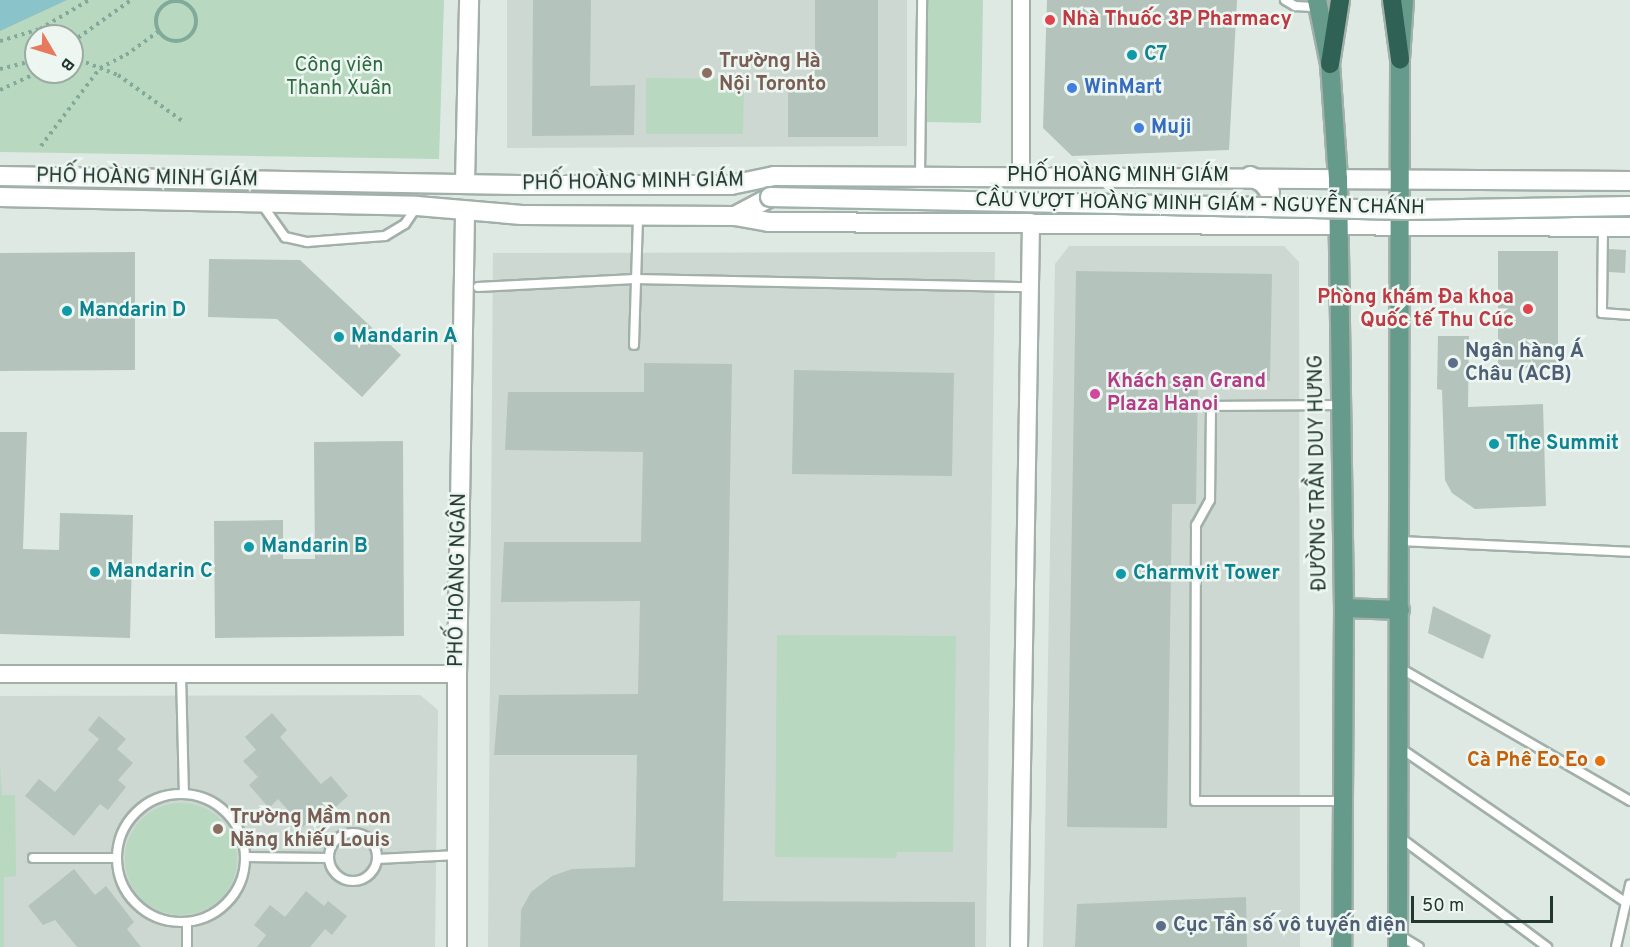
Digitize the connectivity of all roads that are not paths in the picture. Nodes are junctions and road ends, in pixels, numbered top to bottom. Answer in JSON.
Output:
{"nodes":[{"id":1,"x":469,"y":0,"type":"edge"},
{"id":2,"x":922,"y":0,"type":"edge"},
{"id":3,"x":1021,"y":0,"type":"edge"},
{"id":4,"x":1285,"y":0,"type":"edge"},
{"id":5,"x":1340,"y":0,"type":"edge"},
{"id":6,"x":1392,"y":0,"type":"edge"},
{"id":7,"x":1404,"y":0,"type":"edge"},
{"id":8,"x":1317,"y":4,"type":"edge"},
{"id":9,"x":1400,"y":59,"type":"junction"},
{"id":10,"x":1330,"y":64,"type":"junction"},
{"id":11,"x":0,"y":176,"type":"edge"},
{"id":12,"x":920,"y":176,"type":"junction"},
{"id":13,"x":1021,"y":176,"type":"junction"},
{"id":14,"x":1249,"y":176,"type":"junction"},
{"id":15,"x":1338,"y":179,"type":"junction"},
{"id":16,"x":1403,"y":180,"type":"junction"},
{"id":17,"x":1630,"y":181,"type":"edge"},
{"id":18,"x":465,"y":182,"type":"junction"},
{"id":19,"x":1522,"y":182,"type":"junction"},
{"id":20,"x":731,"y":185,"type":"junction"},
{"id":21,"x":770,"y":197,"type":"junction"},
{"id":22,"x":0,"y":198,"type":"edge"},
{"id":23,"x":261,"y":202,"type":"junction"},
{"id":24,"x":417,"y":206,"type":"junction"},
{"id":25,"x":1630,"y":206,"type":"edge"},
{"id":26,"x":465,"y":212,"type":"junction"},
{"id":27,"x":735,"y":216,"type":"junction"},
{"id":28,"x":638,"y":218,"type":"junction"},
{"id":29,"x":1031,"y":222,"type":"junction"},
{"id":30,"x":1241,"y":222,"type":"junction"},
{"id":31,"x":1337,"y":226,"type":"junction"},
{"id":32,"x":1508,"y":226,"type":"junction"},
{"id":33,"x":1603,"y":227,"type":"junction"},
{"id":34,"x":1630,"y":227,"type":"edge"},
{"id":35,"x":1402,"y":228,"type":"junction"},
{"id":36,"x":635,"y":279,"type":"junction"},
{"id":37,"x":478,"y":287,"type":"dead end"},
{"id":38,"x":1030,"y":287,"type":"junction"},
{"id":39,"x":1630,"y":315,"type":"edge"},
{"id":40,"x":634,"y":345,"type":"dead end"},
{"id":41,"x":1341,"y":405,"type":"junction"},
{"id":42,"x":1399,"y":541,"type":"junction"},
{"id":43,"x":1630,"y":552,"type":"edge"},
{"id":44,"x":1344,"y":608,"type":"junction"},
{"id":45,"x":1400,"y":609,"type":"junction"},
{"id":46,"x":1400,"y":668,"type":"junction"},
{"id":47,"x":0,"y":674,"type":"edge"},
{"id":48,"x":181,"y":674,"type":"junction"},
{"id":49,"x":457,"y":674,"type":"junction"},
{"id":50,"x":1399,"y":748,"type":"junction"},
{"id":51,"x":184,"y":794,"type":"junction"},
{"id":52,"x":1341,"y":801,"type":"junction"},
{"id":53,"x":1630,"y":801,"type":"edge"},
{"id":54,"x":1398,"y":836,"type":"junction"},
{"id":55,"x":458,"y":855,"type":"junction"},
{"id":56,"x":245,"y":857,"type":"junction"},
{"id":57,"x":33,"y":858,"type":"dead end"},
{"id":58,"x":116,"y":858,"type":"junction"},
{"id":59,"x":329,"y":858,"type":"junction"},
{"id":60,"x":377,"y":859,"type":"junction"},
{"id":61,"x":1630,"y":885,"type":"edge"},
{"id":62,"x":1626,"y":903,"type":"junction"},
{"id":63,"x":187,"y":923,"type":"junction"},
{"id":64,"x":1398,"y":941,"type":"edge"},
{"id":65,"x":187,"y":947,"type":"edge"},
{"id":66,"x":457,"y":947,"type":"edge"},
{"id":67,"x":1019,"y":947,"type":"edge"},
{"id":68,"x":1342,"y":947,"type":"edge"},
{"id":69,"x":1419,"y":947,"type":"edge"},
{"id":70,"x":1547,"y":947,"type":"edge"},
{"id":71,"x":1616,"y":947,"type":"edge"}],
"edges":[{"from":1,"to":18,"type":"street"},
{"from":2,"to":12,"type":"lane"},
{"from":3,"to":13,"type":"street"},
{"from":4,"to":8,"type":"lane"},
{"from":5,"to":10,"type":"highway"},
{"from":6,"to":9,"type":"highway"},
{"from":7,"to":9,"type":"main road"},
{"from":8,"to":10,"type":"main road","name":"ĐƯỜNG TRẦN DUY HƯNG"},
{"from":9,"to":16,"type":"main road"},
{"from":10,"to":15,"type":"main road","name":"ĐƯỜNG TRẦN DUY HƯNG"},
{"from":11,"to":18,"type":"street","name":"PHỐ HOÀNG MINH GIÁM"},
{"from":12,"to":13,"type":"street","name":"PHỐ HOÀNG MINH GIÁM"},
{"from":12,"to":20,"type":"street","name":"PHỐ HOÀNG MINH GIÁM"},
{"from":13,"to":14,"type":"street","name":"PHỐ HOÀNG MINH GIÁM"},
{"from":14,"to":15,"type":"street","name":"PHỐ HOÀNG MINH GIÁM"},
{"from":14,"to":30,"type":"street"},
{"from":15,"to":16,"type":"street","name":"PHỐ HOÀNG MINH GIÁM"},
{"from":15,"to":31,"type":"main road","name":"ĐƯỜNG TRẦN DUY HƯNG"},
{"from":16,"to":19,"type":"street","name":"PHỐ HOÀNG MINH GIÁM"},
{"from":16,"to":35,"type":"main road"},
{"from":17,"to":19,"type":"street","name":"PHỐ HOÀNG MINH GIÁM"},
{"from":18,"to":20,"type":"street","name":"PHỐ HOÀNG MINH GIÁM"},
{"from":19,"to":32,"type":"street"},
{"from":20,"to":21,"type":"street","name":"CẦU VƯỢT HOÀNG MINH GIÁM - NGUYỄN CHÁNH"},
{"from":21,"to":25,"type":"street","name":"CẦU VƯỢT HOÀNG MINH GIÁM - NGUYỄN CHÁNH","bridge":true},
{"from":21,"to":27,"type":"street","name":"CẦU VƯỢT HOÀNG MINH GIÁM - NGUYỄN CHÁNH"},
{"from":22,"to":23,"type":"street","name":"PHỐ HOÀNG MINH GIÁM"},
{"from":23,"to":24,"type":"street","name":"PHỐ HOÀNG MINH GIÁM"},
{"from":23,"to":24,"type":"lane"},
{"from":24,"to":26,"type":"street","name":"PHỐ HOÀNG MINH GIÁM"},
{"from":26,"to":28,"type":"street","name":"PHỐ HOÀNG MINH GIÁM"},
{"from":26,"to":49,"type":"street","name":"PHỐ HOÀNG NGÂN"},
{"from":27,"to":28,"type":"street","name":"PHỐ HOÀNG MINH GIÁM"},
{"from":27,"to":29,"type":"street","name":"PHỐ HOÀNG MINH GIÁM"},
{"from":28,"to":36,"type":"lane"},
{"from":29,"to":30,"type":"street","name":"PHỐ HOÀNG MINH GIÁM"},
{"from":29,"to":38,"type":"street"},
{"from":30,"to":31,"type":"street","name":"PHỐ HOÀNG MINH GIÁM"},
{"from":31,"to":35,"type":"street","name":"PHỐ HOÀNG MINH GIÁM"},
{"from":31,"to":41,"type":"main road","name":"ĐƯỜNG TRẦN DUY HƯNG"},
{"from":32,"to":33,"type":"street","name":"PHỐ HOÀNG MINH GIÁM"},
{"from":32,"to":35,"type":"street","name":"PHỐ HOÀNG MINH GIÁM"},
{"from":33,"to":34,"type":"street","name":"PHỐ HOÀNG MINH GIÁM"},
{"from":33,"to":39,"type":"lane"},
{"from":35,"to":42,"type":"main road"},
{"from":36,"to":37,"type":"lane"},
{"from":36,"to":38,"type":"lane"},
{"from":36,"to":40,"type":"lane"},
{"from":38,"to":67,"type":"street"},
{"from":41,"to":44,"type":"main road","name":"ĐƯỜNG TRẦN DUY HƯNG"},
{"from":41,"to":52,"type":"lane"},
{"from":42,"to":43,"type":"lane"},
{"from":42,"to":45,"type":"main road"},
{"from":44,"to":45,"type":"main road"},
{"from":44,"to":52,"type":"main road","name":"ĐƯỜNG TRẦN DUY HƯNG"},
{"from":45,"to":46,"type":"main road"},
{"from":46,"to":50,"type":"main road"},
{"from":46,"to":53,"type":"lane"},
{"from":47,"to":48,"type":"street"},
{"from":48,"to":49,"type":"street"},
{"from":48,"to":51,"type":"lane"},
{"from":49,"to":55,"type":"street","name":"PHỐ HOÀNG NGÂN"},
{"from":50,"to":54,"type":"main road"},
{"from":50,"to":62,"type":"lane"},
{"from":51,"to":56,"type":"lane"},
{"from":51,"to":58,"type":"lane"},
{"from":52,"to":68,"type":"main road","name":"ĐƯỜNG TRẦN DUY HƯNG"},
{"from":54,"to":64,"type":"main road"},
{"from":54,"to":70,"type":"lane"},
{"from":55,"to":60,"type":"lane"},
{"from":55,"to":66,"type":"street","name":"PHỐ HOÀNG NGÂN"},
{"from":56,"to":59,"type":"lane"},
{"from":56,"to":63,"type":"lane"},
{"from":57,"to":58,"type":"lane"},
{"from":58,"to":63,"type":"lane"},
{"from":59,"to":60,"type":"lane"},
{"from":59,"to":60,"type":"lane"},
{"from":61,"to":62,"type":"lane"},
{"from":62,"to":71,"type":"lane"},
{"from":63,"to":65,"type":"lane"},
{"from":64,"to":69,"type":"lane"}]}
